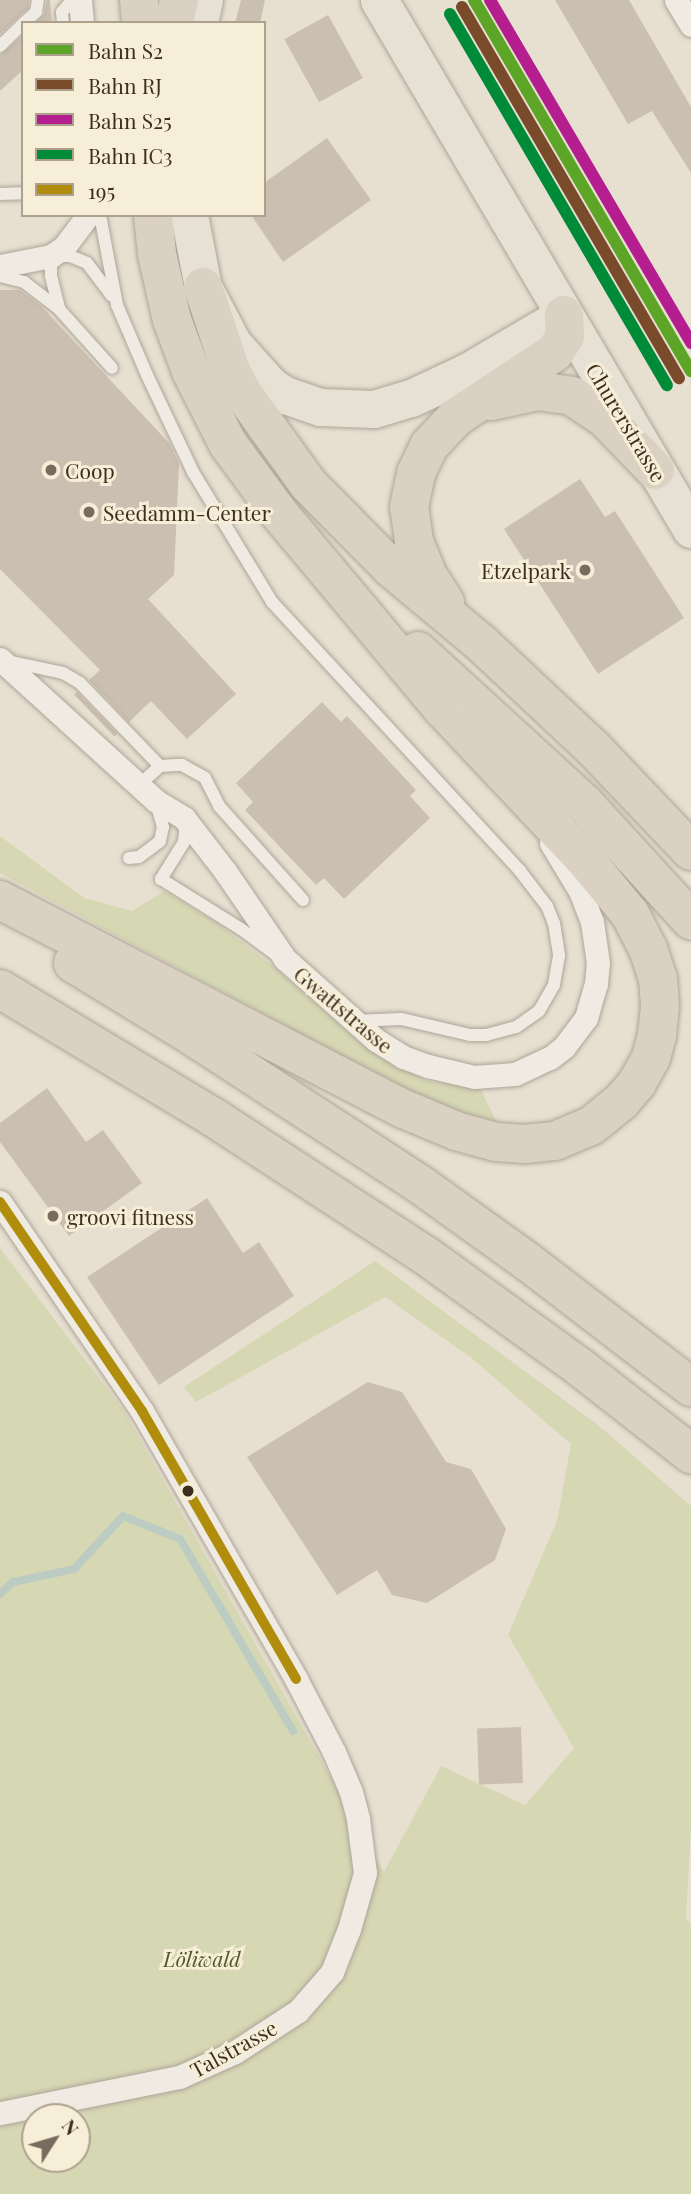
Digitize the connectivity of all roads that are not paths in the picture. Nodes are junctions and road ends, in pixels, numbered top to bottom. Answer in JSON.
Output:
{"nodes":[{"id":1,"x":38,"y":0,"type":"edge"},
{"id":2,"x":139,"y":0,"type":"edge"},
{"id":3,"x":179,"y":0,"type":"edge"},
{"id":4,"x":204,"y":0,"type":"edge"},
{"id":5,"x":379,"y":0,"type":"edge"},
{"id":6,"x":676,"y":0,"type":"edge"},
{"id":7,"x":81,"y":8,"type":"edge"},
{"id":8,"x":27,"y":21,"type":"edge"},
{"id":9,"x":63,"y":21,"type":"edge"},
{"id":10,"x":141,"y":21,"type":"edge"},
{"id":11,"x":174,"y":21,"type":"edge"},
{"id":12,"x":199,"y":21,"type":"edge"},
{"id":13,"x":691,"y":25,"type":"edge"},
{"id":14,"x":21,"y":27,"type":"edge"},
{"id":15,"x":0,"y":46,"type":"edge"},
{"id":16,"x":21,"y":193,"type":"edge"},
{"id":17,"x":0,"y":194,"type":"edge"},
{"id":18,"x":86,"y":217,"type":"edge"},
{"id":19,"x":100,"y":217,"type":"edge"},
{"id":20,"x":152,"y":217,"type":"edge"},
{"id":21,"x":189,"y":217,"type":"edge"},
{"id":22,"x":51,"y":256,"type":"junction"},
{"id":23,"x":0,"y":266,"type":"edge"},
{"id":24,"x":0,"y":276,"type":"edge"},
{"id":25,"x":203,"y":287,"type":"junction"},
{"id":26,"x":117,"y":305,"type":"junction"},
{"id":27,"x":60,"y":309,"type":"junction"},
{"id":28,"x":564,"y":315,"type":"junction"},
{"id":29,"x":112,"y":368,"type":"dead end"},
{"id":30,"x":455,"y":418,"type":"junction"},
{"id":31,"x":655,"y":470,"type":"junction"},
{"id":32,"x":691,"y":529,"type":"edge"},
{"id":33,"x":326,"y":571,"type":"junction"},
{"id":34,"x":481,"y":643,"type":"junction"},
{"id":35,"x":0,"y":659,"type":"edge"},
{"id":36,"x":160,"y":766,"type":"junction"},
{"id":37,"x":510,"y":781,"type":"junction"},
{"id":38,"x":138,"y":786,"type":"junction"},
{"id":39,"x":156,"y":802,"type":"junction"},
{"id":40,"x":184,"y":818,"type":"junction"},
{"id":41,"x":691,"y":851,"type":"edge"},
{"id":42,"x":129,"y":858,"type":"dead end"},
{"id":43,"x":0,"y":900,"type":"edge"},
{"id":44,"x":303,"y":900,"type":"dead end"},
{"id":45,"x":691,"y":920,"type":"edge"},
{"id":46,"x":0,"y":921,"type":"edge"},
{"id":47,"x":285,"y":959,"type":"junction"},
{"id":48,"x":0,"y":989,"type":"edge"},
{"id":49,"x":355,"y":1021,"type":"junction"},
{"id":50,"x":0,"y":1202,"type":"edge"},
{"id":51,"x":691,"y":1387,"type":"edge"},
{"id":52,"x":691,"y":1454,"type":"edge"},
{"id":53,"x":0,"y":2113,"type":"edge"}],
"edges":[{"from":1,"to":8,"type":"lane"},
{"from":2,"to":10,"type":"highway"},
{"from":3,"to":11,"type":"highway"},
{"from":4,"to":12,"type":"main road"},
{"from":5,"to":28,"type":"main road","name":"Churerstrasse"},
{"from":6,"to":13,"type":"street"},
{"from":7,"to":9,"type":"lane"},
{"from":14,"to":15,"type":"lane"},
{"from":16,"to":17,"type":"lane"},
{"from":18,"to":22,"type":"street"},
{"from":19,"to":26,"type":"lane"},
{"from":20,"to":33,"type":"highway"},
{"from":21,"to":25,"type":"main road"},
{"from":22,"to":23,"type":"street"},
{"from":22,"to":26,"type":"lane"},
{"from":22,"to":27,"type":"lane"},
{"from":24,"to":27,"type":"lane"},
{"from":25,"to":28,"type":"main road"},
{"from":25,"to":34,"type":"highway"},
{"from":26,"to":49,"type":"lane"},
{"from":27,"to":29,"type":"lane"},
{"from":28,"to":30,"type":"highway"},
{"from":28,"to":31,"type":"main road","name":"Churerstrasse"},
{"from":30,"to":31,"type":"highway"},
{"from":30,"to":34,"type":"highway"},
{"from":31,"to":32,"type":"main road","name":"Churerstrasse"},
{"from":33,"to":37,"type":"highway"},
{"from":33,"to":45,"type":"highway"},
{"from":34,"to":41,"type":"highway"},
{"from":35,"to":36,"type":"lane"},
{"from":35,"to":38,"type":"street","name":"Gwattstrasse"},
{"from":36,"to":38,"type":"lane"},
{"from":36,"to":44,"type":"lane"},
{"from":37,"to":43,"type":"highway"},
{"from":37,"to":49,"type":"street","name":"Gwattstrasse"},
{"from":38,"to":39,"type":"street","name":"Gwattstrasse"},
{"from":39,"to":40,"type":"street","name":"Gwattstrasse"},
{"from":39,"to":42,"type":"lane"},
{"from":40,"to":47,"type":"street","name":"Gwattstrasse"},
{"from":40,"to":47,"type":"lane"},
{"from":46,"to":51,"type":"highway"},
{"from":47,"to":49,"type":"street","name":"Gwattstrasse"},
{"from":48,"to":52,"type":"highway"},
{"from":50,"to":53,"type":"street","name":"Talstrasse"}]}
